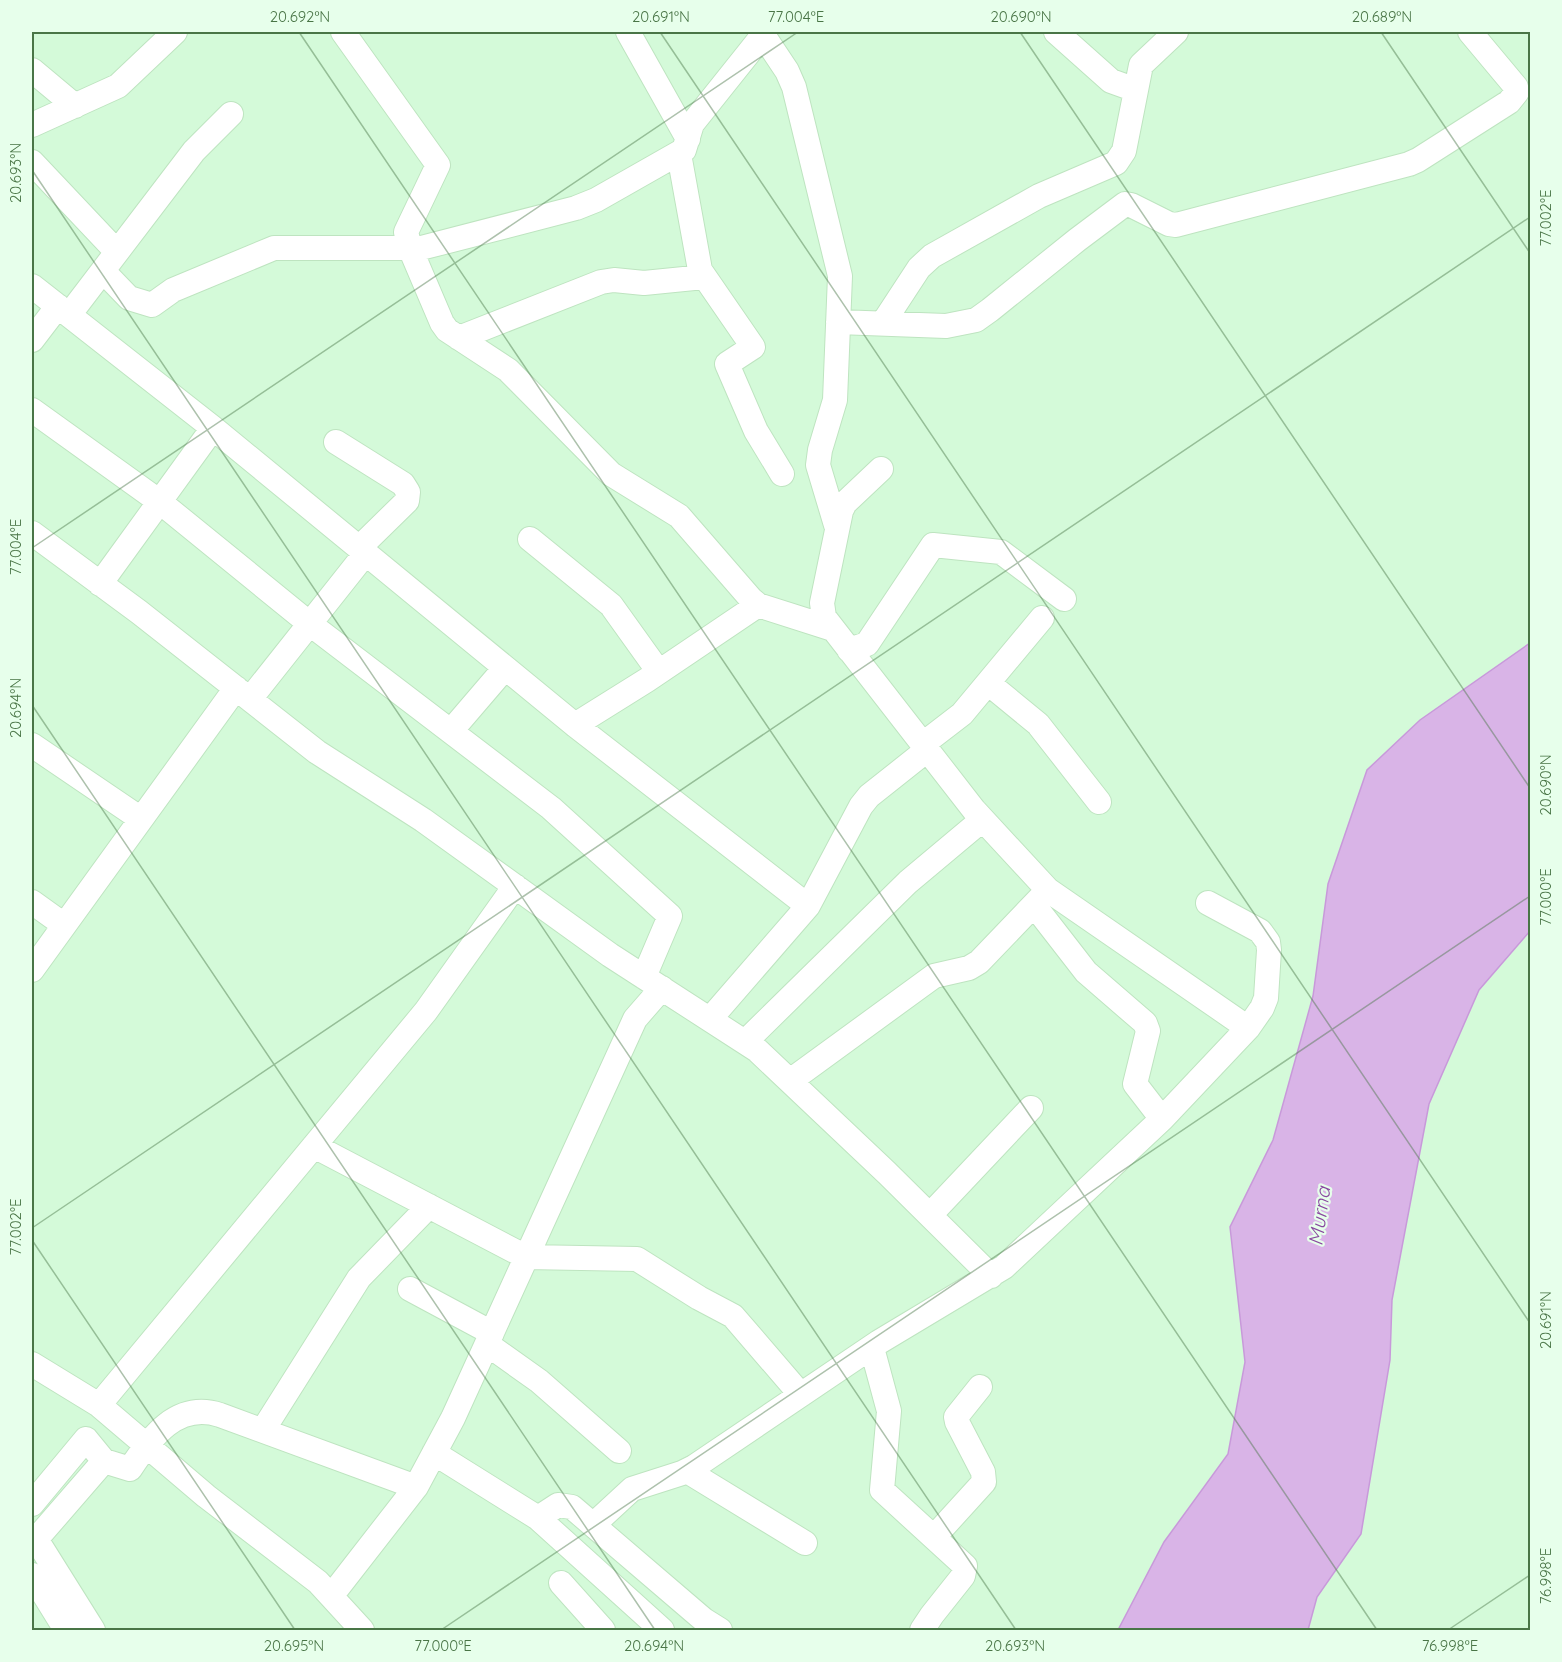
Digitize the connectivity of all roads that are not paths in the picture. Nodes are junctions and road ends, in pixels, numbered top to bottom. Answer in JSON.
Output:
{"nodes":[{"id":1,"x":175,"y":32,"type":"edge"},
{"id":2,"x":343,"y":32,"type":"edge"},
{"id":3,"x":628,"y":32,"type":"edge"},
{"id":4,"x":1056,"y":32,"type":"edge"},
{"id":5,"x":1176,"y":32,"type":"edge"},
{"id":6,"x":1470,"y":32,"type":"edge"},
{"id":7,"x":762,"y":33,"type":"edge"},
{"id":8,"x":32,"y":70,"type":"edge"},
{"id":9,"x":1136,"y":90,"type":"junction"},
{"id":10,"x":75,"y":106,"type":"junction"},
{"id":11,"x":231,"y":114,"type":"dead end"},
{"id":12,"x":32,"y":125,"type":"edge"},
{"id":13,"x":684,"y":147,"type":"junction"},
{"id":14,"x":32,"y":162,"type":"edge"},
{"id":15,"x":410,"y":248,"type":"junction"},
{"id":16,"x":110,"y":261,"type":"junction"},
{"id":17,"x":704,"y":277,"type":"junction"},
{"id":18,"x":32,"y":286,"type":"edge"},
{"id":19,"x":64,"y":310,"type":"junction"},
{"id":20,"x":838,"y":322,"type":"junction"},
{"id":21,"x":883,"y":323,"type":"junction"},
{"id":22,"x":459,"y":338,"type":"junction"},
{"id":23,"x":32,"y":340,"type":"edge"},
{"id":24,"x":32,"y":410,"type":"edge"},
{"id":25,"x":213,"y":428,"type":"junction"},
{"id":26,"x":336,"y":442,"type":"dead end"},
{"id":27,"x":882,"y":469,"type":"dead end"},
{"id":28,"x":782,"y":474,"type":"dead end"},
{"id":29,"x":159,"y":502,"type":"junction"},
{"id":30,"x":836,"y":525,"type":"junction"},
{"id":31,"x":32,"y":533,"type":"edge"},
{"id":32,"x":530,"y":539,"type":"dead end"},
{"id":33,"x":362,"y":551,"type":"junction"},
{"id":34,"x":100,"y":584,"type":"junction"},
{"id":35,"x":1064,"y":599,"type":"dead end"},
{"id":36,"x":758,"y":605,"type":"junction"},
{"id":37,"x":1042,"y":618,"type":"dead end"},
{"id":38,"x":310,"y":624,"type":"junction"},
{"id":39,"x":833,"y":629,"type":"junction"},
{"id":40,"x":849,"y":650,"type":"junction"},
{"id":41,"x":505,"y":668,"type":"junction"},
{"id":42,"x":659,"y":672,"type":"junction"},
{"id":43,"x":988,"y":682,"type":"junction"},
{"id":44,"x":243,"y":694,"type":"junction"},
{"id":45,"x":575,"y":725,"type":"junction"},
{"id":46,"x":451,"y":731,"type":"junction"},
{"id":47,"x":32,"y":745,"type":"edge"},
{"id":48,"x":925,"y":747,"type":"junction"},
{"id":49,"x":1099,"y":802,"type":"dead end"},
{"id":50,"x":141,"y":819,"type":"junction"},
{"id":51,"x":982,"y":820,"type":"junction"},
{"id":52,"x":515,"y":886,"type":"junction"},
{"id":53,"x":1041,"y":898,"type":"junction"},
{"id":54,"x":32,"y":902,"type":"edge"},
{"id":55,"x":1208,"y":903,"type":"dead end"},
{"id":56,"x":808,"y":906,"type":"junction"},
{"id":57,"x":64,"y":925,"type":"junction"},
{"id":58,"x":32,"y":970,"type":"edge"},
{"id":59,"x":653,"y":982,"type":"junction"},
{"id":60,"x":710,"y":1019,"type":"junction"},
{"id":61,"x":1248,"y":1028,"type":"junction"},
{"id":62,"x":745,"y":1042,"type":"junction"},
{"id":63,"x":790,"y":1081,"type":"junction"},
{"id":64,"x":1031,"y":1108,"type":"dead end"},
{"id":65,"x":1162,"y":1119,"type":"junction"},
{"id":66,"x":314,"y":1146,"type":"junction"},
{"id":67,"x":429,"y":1206,"type":"junction"},
{"id":68,"x":930,"y":1215,"type":"junction"},
{"id":69,"x":526,"y":1257,"type":"junction"},
{"id":70,"x":991,"y":1276,"type":"junction"},
{"id":71,"x":410,"y":1288,"type":"dead end"},
{"id":72,"x":489,"y":1338,"type":"junction"},
{"id":73,"x":872,"y":1348,"type":"junction"},
{"id":74,"x":32,"y":1364,"type":"edge"},
{"id":75,"x":980,"y":1387,"type":"dead end"},
{"id":76,"x":801,"y":1395,"type":"junction"},
{"id":77,"x":99,"y":1405,"type":"junction"},
{"id":78,"x":263,"y":1430,"type":"junction"},
{"id":79,"x":146,"y":1445,"type":"junction"},
{"id":80,"x":619,"y":1450,"type":"dead end"},
{"id":81,"x":434,"y":1453,"type":"junction"},
{"id":82,"x":104,"y":1461,"type":"junction"},
{"id":83,"x":687,"y":1471,"type":"junction"},
{"id":84,"x":416,"y":1487,"type":"junction"},
{"id":85,"x":32,"y":1504,"type":"edge"},
{"id":86,"x":538,"y":1518,"type":"junction"},
{"id":87,"x":593,"y":1525,"type":"junction"},
{"id":88,"x":934,"y":1537,"type":"junction"},
{"id":89,"x":34,"y":1542,"type":"edge"},
{"id":90,"x":806,"y":1543,"type":"dead end"},
{"id":91,"x":561,"y":1583,"type":"dead end"},
{"id":92,"x":35,"y":1591,"type":"edge"},
{"id":93,"x":332,"y":1595,"type":"junction"},
{"id":94,"x":66,"y":1630,"type":"edge"},
{"id":95,"x":93,"y":1630,"type":"edge"},
{"id":96,"x":362,"y":1630,"type":"edge"},
{"id":97,"x":603,"y":1630,"type":"edge"},
{"id":98,"x":662,"y":1630,"type":"edge"},
{"id":99,"x":720,"y":1630,"type":"edge"},
{"id":100,"x":922,"y":1630,"type":"edge"}],
"edges":[{"from":1,"to":10,"type":"street"},
{"from":2,"to":15,"type":"street"},
{"from":3,"to":13,"type":"street"},
{"from":4,"to":9,"type":"street"},
{"from":5,"to":9,"type":"street"},
{"from":6,"to":21,"type":"street"},
{"from":7,"to":13,"type":"street"},
{"from":7,"to":20,"type":"street"},
{"from":8,"to":10,"type":"street"},
{"from":9,"to":21,"type":"street"},
{"from":10,"to":12,"type":"street"},
{"from":11,"to":16,"type":"street"},
{"from":13,"to":15,"type":"street"},
{"from":13,"to":17,"type":"street"},
{"from":14,"to":16,"type":"street"},
{"from":15,"to":16,"type":"street"},
{"from":15,"to":22,"type":"street"},
{"from":16,"to":19,"type":"street"},
{"from":17,"to":22,"type":"street"},
{"from":17,"to":28,"type":"street"},
{"from":18,"to":19,"type":"street"},
{"from":19,"to":23,"type":"street"},
{"from":19,"to":25,"type":"street"},
{"from":20,"to":21,"type":"street"},
{"from":20,"to":30,"type":"street"},
{"from":22,"to":36,"type":"street"},
{"from":24,"to":29,"type":"street"},
{"from":25,"to":29,"type":"street"},
{"from":25,"to":33,"type":"street"},
{"from":26,"to":33,"type":"street"},
{"from":27,"to":30,"type":"street"},
{"from":29,"to":34,"type":"street"},
{"from":29,"to":38,"type":"street"},
{"from":30,"to":39,"type":"street"},
{"from":31,"to":34,"type":"street"},
{"from":32,"to":42,"type":"street"},
{"from":33,"to":38,"type":"street"},
{"from":33,"to":41,"type":"street"},
{"from":34,"to":44,"type":"street"},
{"from":35,"to":40,"type":"street"},
{"from":36,"to":39,"type":"street"},
{"from":36,"to":42,"type":"street"},
{"from":37,"to":43,"type":"street"},
{"from":38,"to":44,"type":"street"},
{"from":38,"to":46,"type":"street"},
{"from":39,"to":40,"type":"street"},
{"from":40,"to":48,"type":"street"},
{"from":41,"to":45,"type":"street"},
{"from":41,"to":46,"type":"street"},
{"from":42,"to":45,"type":"street"},
{"from":43,"to":48,"type":"street"},
{"from":43,"to":49,"type":"street"},
{"from":44,"to":50,"type":"street"},
{"from":44,"to":52,"type":"street"},
{"from":45,"to":56,"type":"street"},
{"from":46,"to":59,"type":"street"},
{"from":47,"to":50,"type":"street"},
{"from":48,"to":51,"type":"street"},
{"from":48,"to":56,"type":"street"},
{"from":50,"to":57,"type":"street"},
{"from":51,"to":53,"type":"street"},
{"from":51,"to":62,"type":"street"},
{"from":52,"to":59,"type":"street"},
{"from":52,"to":66,"type":"street"},
{"from":53,"to":61,"type":"street"},
{"from":53,"to":63,"type":"street"},
{"from":53,"to":65,"type":"street"},
{"from":54,"to":57,"type":"street"},
{"from":55,"to":61,"type":"street"},
{"from":56,"to":60,"type":"street"},
{"from":57,"to":58,"type":"street"},
{"from":59,"to":60,"type":"street"},
{"from":59,"to":69,"type":"street"},
{"from":60,"to":62,"type":"street"},
{"from":61,"to":65,"type":"street"},
{"from":62,"to":63,"type":"street"},
{"from":63,"to":68,"type":"street"},
{"from":64,"to":68,"type":"street"},
{"from":65,"to":70,"type":"street"},
{"from":66,"to":67,"type":"street"},
{"from":66,"to":77,"type":"street"},
{"from":67,"to":69,"type":"street"},
{"from":67,"to":78,"type":"street"},
{"from":68,"to":70,"type":"street"},
{"from":69,"to":72,"type":"street"},
{"from":69,"to":76,"type":"street"},
{"from":70,"to":73,"type":"street"},
{"from":71,"to":72,"type":"street"},
{"from":72,"to":80,"type":"street"},
{"from":72,"to":81,"type":"street"},
{"from":73,"to":76,"type":"street"},
{"from":73,"to":88,"type":"street"},
{"from":74,"to":77,"type":"street"},
{"from":75,"to":88,"type":"street"},
{"from":76,"to":83,"type":"street"},
{"from":77,"to":79,"type":"street"},
{"from":78,"to":79,"type":"street"},
{"from":78,"to":84,"type":"street"},
{"from":79,"to":82,"type":"street"},
{"from":79,"to":93,"type":"street"},
{"from":81,"to":84,"type":"street"},
{"from":81,"to":86,"type":"street"},
{"from":82,"to":85,"type":"street"},
{"from":82,"to":89,"type":"street"},
{"from":83,"to":87,"type":"street"},
{"from":83,"to":90,"type":"street"},
{"from":84,"to":93,"type":"street"},
{"from":86,"to":87,"type":"street"},
{"from":86,"to":98,"type":"street"},
{"from":87,"to":99,"type":"street"},
{"from":88,"to":100,"type":"street"},
{"from":89,"to":95,"type":"street"},
{"from":91,"to":97,"type":"street"},
{"from":92,"to":94,"type":"street"},
{"from":93,"to":96,"type":"street"}]}
